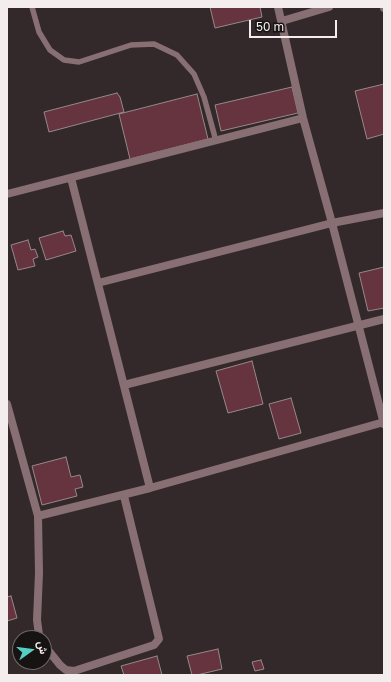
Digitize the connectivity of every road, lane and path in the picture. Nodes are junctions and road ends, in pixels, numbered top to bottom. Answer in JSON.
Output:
{"nodes":[{"id":1,"x":32,"y":7,"type":"edge"},
{"id":2,"x":278,"y":7,"type":"edge"},
{"id":3,"x":329,"y":7,"type":"edge"},
{"id":4,"x":282,"y":21,"type":"junction"},
{"id":5,"x":303,"y":118,"type":"junction"},
{"id":6,"x":216,"y":141,"type":"junction"},
{"id":7,"x":71,"y":178,"type":"junction"},
{"id":8,"x":7,"y":194,"type":"edge"},
{"id":9,"x":384,"y":212,"type":"edge"},
{"id":10,"x":332,"y":223,"type":"junction"},
{"id":11,"x":98,"y":283,"type":"junction"},
{"id":12,"x":384,"y":319,"type":"edge"},
{"id":13,"x":358,"y":325,"type":"junction"},
{"id":14,"x":124,"y":385,"type":"junction"},
{"id":15,"x":7,"y":404,"type":"edge"},
{"id":16,"x":384,"y":423,"type":"edge"},
{"id":17,"x":150,"y":488,"type":"junction"},
{"id":18,"x":124,"y":496,"type":"junction"},
{"id":19,"x":38,"y":516,"type":"junction"},
{"id":20,"x":38,"y":630,"type":"edge"},
{"id":21,"x":52,"y":655,"type":"edge"}],
"edges":[{"from":1,"to":6,"type":"lane"},
{"from":2,"to":4,"type":"street"},
{"from":3,"to":4,"type":"street"},
{"from":4,"to":5,"type":"street"},
{"from":5,"to":6,"type":"street"},
{"from":5,"to":10,"type":"street"},
{"from":6,"to":7,"type":"street"},
{"from":7,"to":8,"type":"street"},
{"from":7,"to":11,"type":"street"},
{"from":9,"to":10,"type":"street"},
{"from":10,"to":11,"type":"street"},
{"from":10,"to":13,"type":"street"},
{"from":11,"to":14,"type":"street"},
{"from":12,"to":13,"type":"street"},
{"from":13,"to":14,"type":"street"},
{"from":13,"to":16,"type":"street"},
{"from":14,"to":17,"type":"street"},
{"from":15,"to":19,"type":"street"},
{"from":16,"to":17,"type":"street"},
{"from":17,"to":18,"type":"street"},
{"from":18,"to":19,"type":"street"},
{"from":18,"to":21,"type":"street"},
{"from":19,"to":20,"type":"street"}]}
